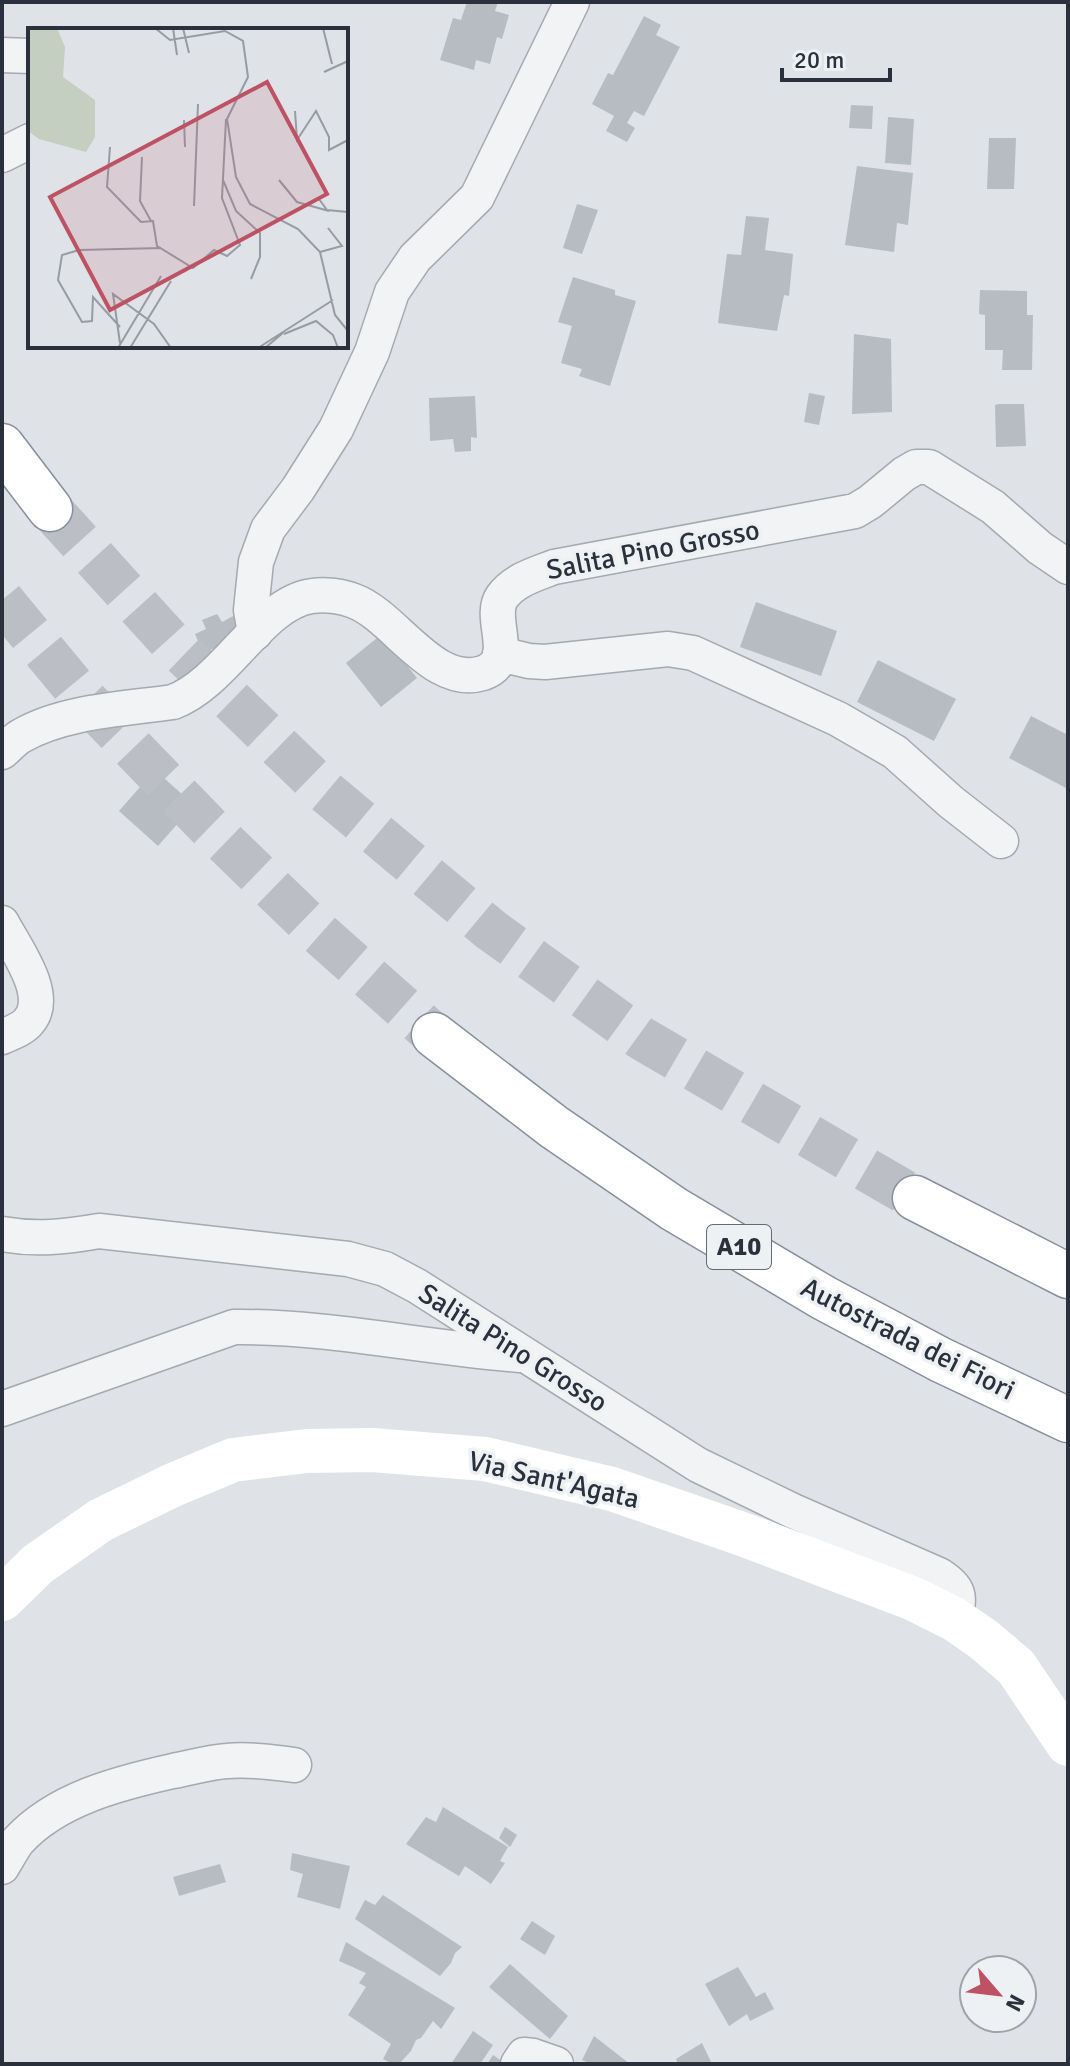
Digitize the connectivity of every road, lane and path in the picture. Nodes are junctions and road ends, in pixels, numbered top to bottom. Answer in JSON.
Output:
{"nodes":[{"id":1,"x":572,"y":2,"type":"edge"},
{"id":2,"x":2,"y":55,"type":"edge"},
{"id":3,"x":28,"y":56,"type":"edge"},
{"id":4,"x":28,"y":142,"type":"edge"},
{"id":5,"x":2,"y":155,"type":"edge"},
{"id":6,"x":2,"y":446,"type":"edge"},
{"id":7,"x":50,"y":509,"type":"tunnel mouth"},
{"id":8,"x":1068,"y":567,"type":"edge"},
{"id":9,"x":255,"y":633,"type":"junction"},
{"id":10,"x":500,"y":654,"type":"junction"},
{"id":11,"x":2,"y":752,"type":"edge"},
{"id":12,"x":1001,"y":841,"type":"dead end"},
{"id":13,"x":2,"y":923,"type":"edge"},
{"id":14,"x":434,"y":1035,"type":"tunnel mouth"},
{"id":15,"x":2,"y":1037,"type":"edge"},
{"id":16,"x":915,"y":1198,"type":"tunnel mouth"},
{"id":17,"x":2,"y":1234,"type":"edge"},
{"id":18,"x":1068,"y":1276,"type":"edge"},
{"id":19,"x":524,"y":1355,"type":"junction"},
{"id":20,"x":2,"y":1409,"type":"edge"},
{"id":21,"x":1068,"y":1420,"type":"edge"},
{"id":22,"x":2,"y":1599,"type":"edge"},
{"id":23,"x":954,"y":1619,"type":"junction"},
{"id":24,"x":1068,"y":1744,"type":"edge"},
{"id":25,"x":294,"y":1765,"type":"dead end"},
{"id":26,"x":2,"y":1867,"type":"edge"},
{"id":27,"x":518,"y":2064,"type":"edge"},
{"id":28,"x":556,"y":2064,"type":"edge"}],
"edges":[{"from":1,"to":9,"type":"street"},
{"from":2,"to":3,"type":"street"},
{"from":4,"to":5,"type":"street"},
{"from":6,"to":7,"type":"main road"},
{"from":8,"to":10,"type":"street","name":"Salita Pino Grosso"},
{"from":9,"to":10,"type":"street"},
{"from":9,"to":11,"type":"street"},
{"from":10,"to":12,"type":"street"},
{"from":13,"to":15,"type":"street"},
{"from":14,"to":21,"type":"main road","name":"Autostrada dei Fiori","number":"A10"},
{"from":16,"to":18,"type":"main road"},
{"from":17,"to":19,"type":"street","name":"Salita Pino Grosso"},
{"from":19,"to":20,"type":"street"},
{"from":19,"to":23,"type":"street","name":"Salita Pino Grosso"},
{"from":22,"to":23,"type":"main road","name":"Via Sant'Agata"},
{"from":23,"to":24,"type":"main road","name":"Via Sant'Agata"},
{"from":25,"to":26,"type":"street"},
{"from":27,"to":28,"type":"street"}]}
